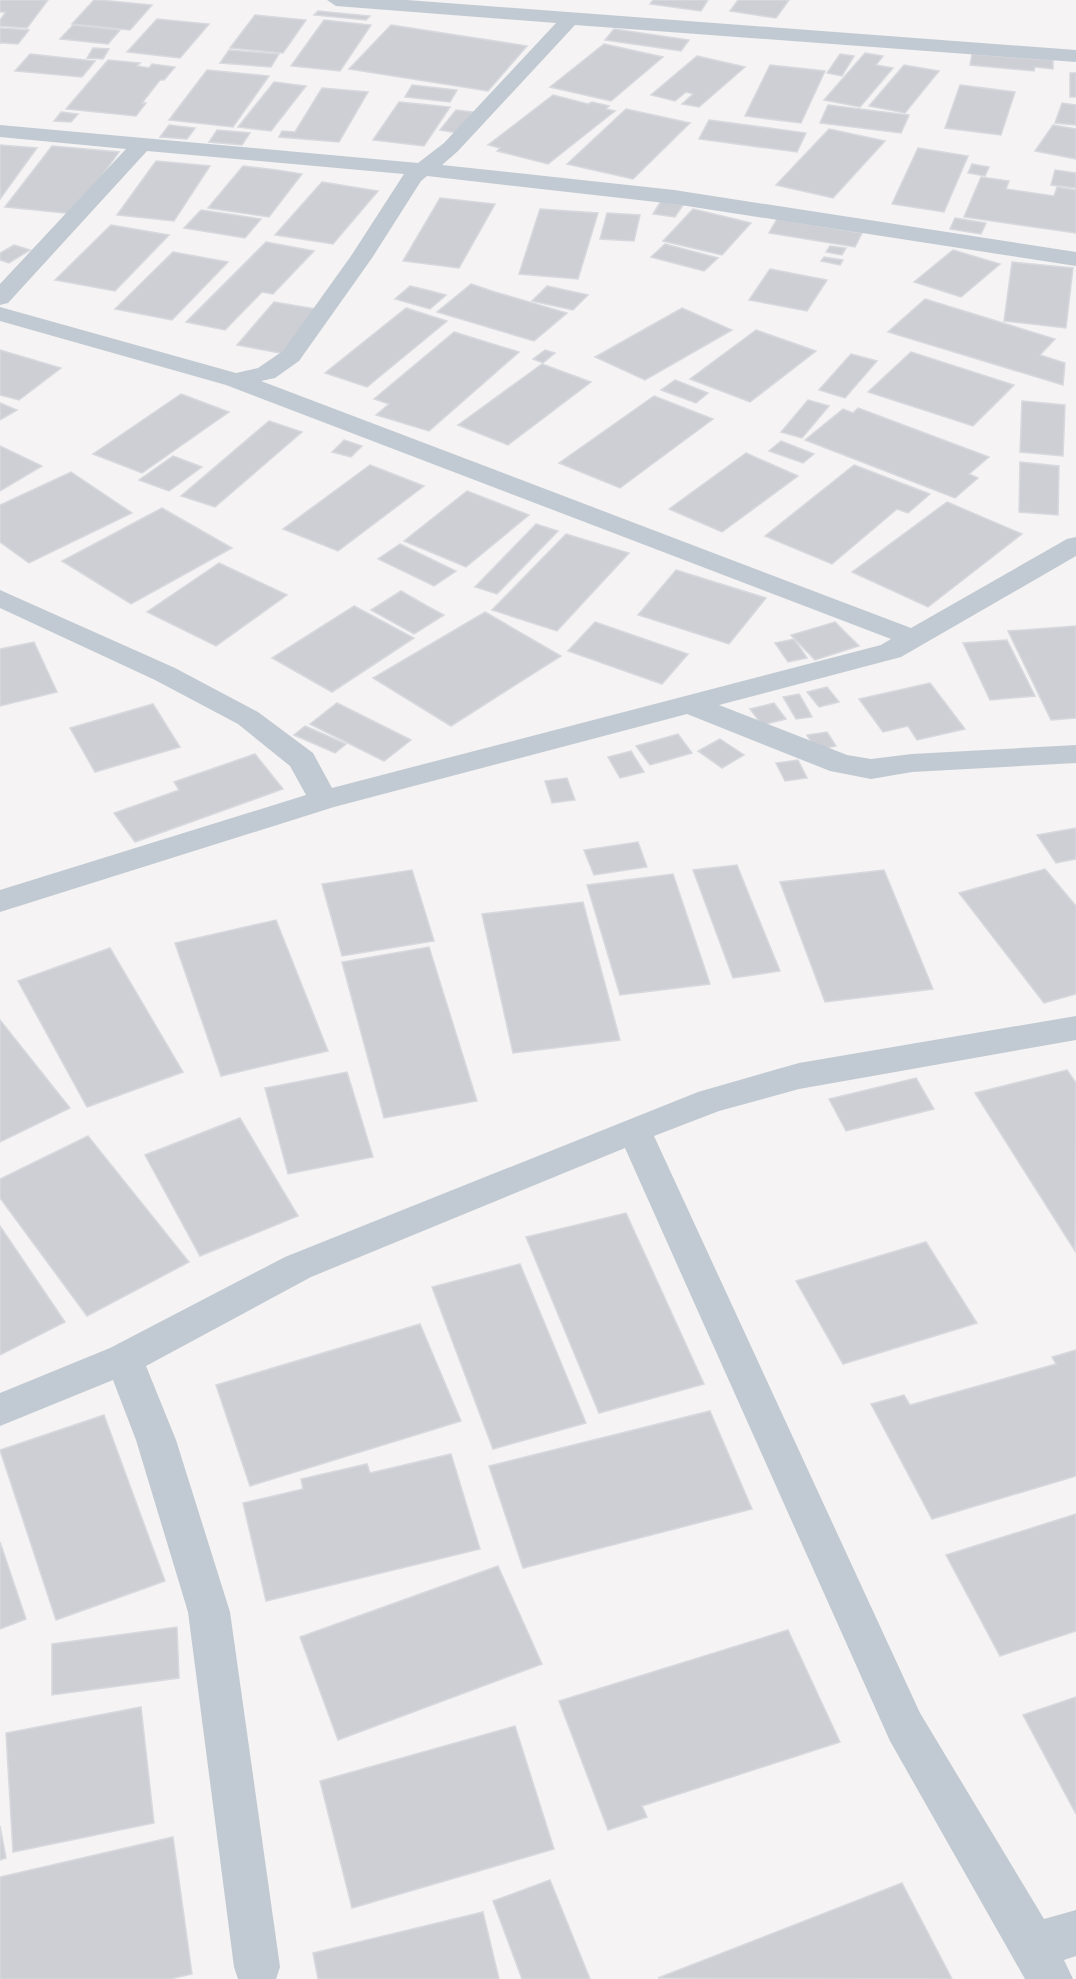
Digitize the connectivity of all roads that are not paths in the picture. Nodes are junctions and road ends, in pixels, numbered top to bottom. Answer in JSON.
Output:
{"nodes":[{"id":1,"x":336,"y":0,"type":"edge"},
{"id":2,"x":525,"y":7,"type":"edge"},
{"id":3,"x":572,"y":17,"type":"junction"},
{"id":4,"x":1076,"y":56,"type":"edge"},
{"id":5,"x":0,"y":131,"type":"edge"},
{"id":6,"x":141,"y":145,"type":"junction"},
{"id":7,"x":423,"y":169,"type":"junction"},
{"id":8,"x":1076,"y":259,"type":"edge"},
{"id":9,"x":0,"y":298,"type":"edge"},
{"id":10,"x":0,"y":314,"type":"edge"},
{"id":11,"x":235,"y":380,"type":"junction"},
{"id":12,"x":1076,"y":545,"type":"edge"},
{"id":13,"x":0,"y":598,"type":"edge"},
{"id":14,"x":913,"y":638,"type":"junction"},
{"id":15,"x":692,"y":705,"type":"junction"},
{"id":16,"x":1076,"y":754,"type":"edge"},
{"id":17,"x":324,"y":800,"type":"junction"},
{"id":18,"x":0,"y":901,"type":"edge"},
{"id":19,"x":1076,"y":1028,"type":"edge"},
{"id":20,"x":634,"y":1130,"type":"junction"},
{"id":21,"x":124,"y":1359,"type":"junction"},
{"id":22,"x":0,"y":1410,"type":"edge"},
{"id":23,"x":1053,"y":1952,"type":"edge"},
{"id":24,"x":256,"y":1967,"type":"dead end"}],
"edges":[{"from":1,"to":2,"type":"street"},
{"from":2,"to":3,"type":"street"},
{"from":3,"to":4,"type":"street"},
{"from":3,"to":7,"type":"street"},
{"from":5,"to":6,"type":"street"},
{"from":6,"to":7,"type":"street"},
{"from":6,"to":9,"type":"street"},
{"from":7,"to":8,"type":"street"},
{"from":7,"to":11,"type":"street"},
{"from":10,"to":11,"type":"street"},
{"from":11,"to":14,"type":"street"},
{"from":12,"to":14,"type":"street"},
{"from":13,"to":17,"type":"street"},
{"from":14,"to":15,"type":"street"},
{"from":15,"to":16,"type":"street"},
{"from":15,"to":17,"type":"street"},
{"from":17,"to":18,"type":"street"},
{"from":19,"to":20,"type":"street"},
{"from":20,"to":21,"type":"street"},
{"from":20,"to":23,"type":"street"},
{"from":21,"to":22,"type":"street"},
{"from":21,"to":24,"type":"street"}]}
